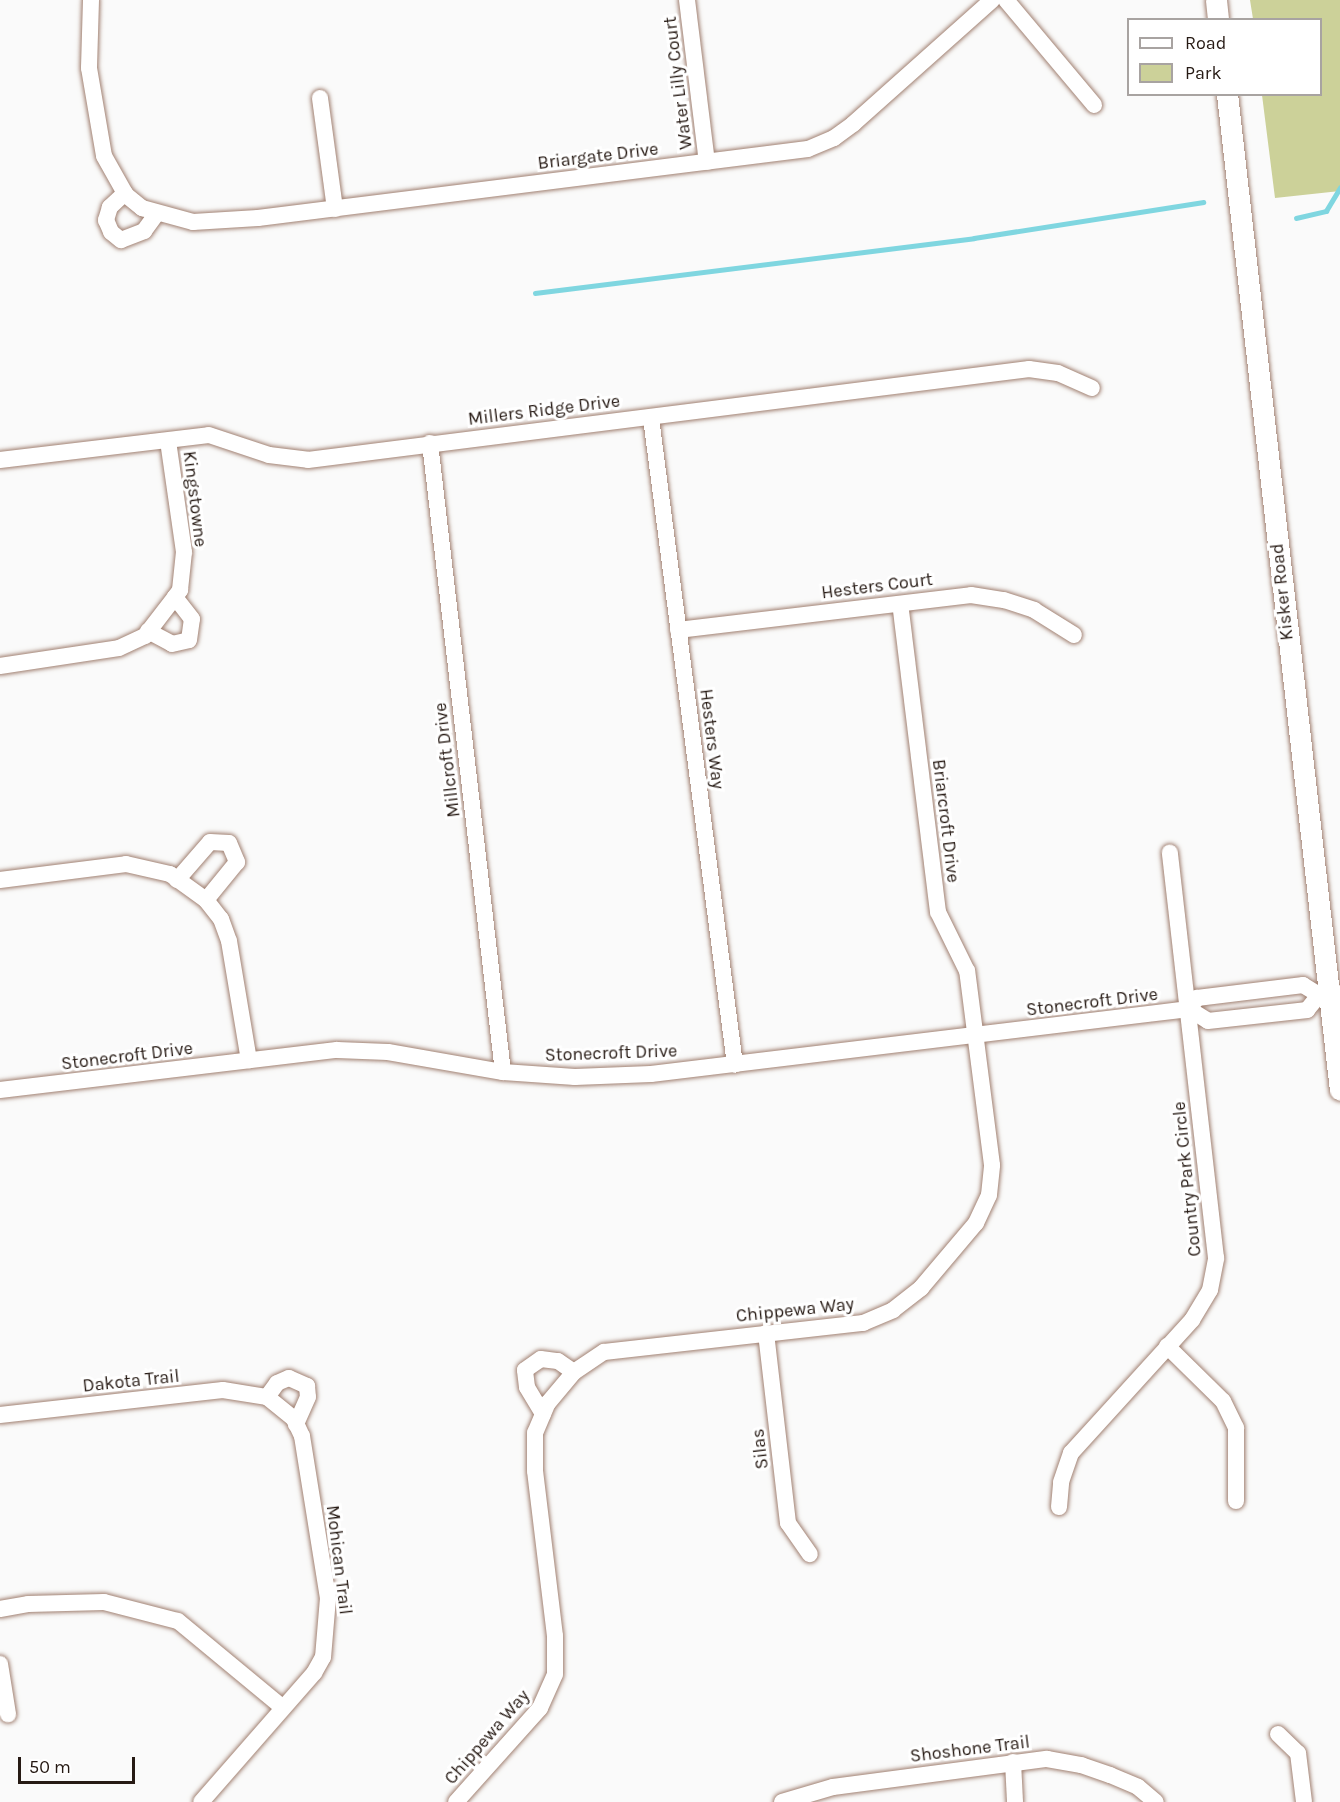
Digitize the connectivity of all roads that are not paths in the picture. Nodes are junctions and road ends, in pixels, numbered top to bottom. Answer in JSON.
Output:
{"nodes":[{"id":1,"x":91,"y":0,"type":"edge"},
{"id":2,"x":687,"y":0,"type":"edge"},
{"id":3,"x":992,"y":0,"type":"edge"},
{"id":4,"x":1006,"y":0,"type":"edge"},
{"id":5,"x":1216,"y":0,"type":"edge"},
{"id":6,"x":1218,"y":18,"type":"edge"},
{"id":7,"x":1227,"y":96,"type":"edge"},
{"id":8,"x":320,"y":98,"type":"dead end"},
{"id":9,"x":1094,"y":105,"type":"dead end"},
{"id":10,"x":707,"y":162,"type":"junction"},
{"id":11,"x":125,"y":193,"type":"junction"},
{"id":12,"x":335,"y":209,"type":"junction"},
{"id":13,"x":157,"y":213,"type":"junction"},
{"id":14,"x":1092,"y":388,"type":"dead end"},
{"id":15,"x":651,"y":418,"type":"junction"},
{"id":16,"x":168,"y":441,"type":"junction"},
{"id":17,"x":430,"y":443,"type":"junction"},
{"id":18,"x":0,"y":460,"type":"edge"},
{"id":19,"x":175,"y":597,"type":"junction"},
{"id":20,"x":900,"y":604,"type":"junction"},
{"id":21,"x":678,"y":630,"type":"junction"},
{"id":22,"x":148,"y":631,"type":"junction"},
{"id":23,"x":1074,"y":635,"type":"dead end"},
{"id":24,"x":0,"y":666,"type":"edge"},
{"id":25,"x":1170,"y":853,"type":"dead end"},
{"id":26,"x":0,"y":880,"type":"edge"},
{"id":27,"x":177,"y":880,"type":"junction"},
{"id":28,"x":206,"y":900,"type":"junction"},
{"id":29,"x":1329,"y":994,"type":"edge"},
{"id":30,"x":1189,"y":1009,"type":"junction"},
{"id":31,"x":976,"y":1036,"type":"junction"},
{"id":32,"x":249,"y":1060,"type":"junction"},
{"id":33,"x":735,"y":1065,"type":"junction"},
{"id":34,"x":503,"y":1072,"type":"junction"},
{"id":35,"x":0,"y":1090,"type":"edge"},
{"id":36,"x":1340,"y":1090,"type":"edge"},
{"id":37,"x":766,"y":1333,"type":"junction"},
{"id":38,"x":1167,"y":1346,"type":"junction"},
{"id":39,"x":574,"y":1372,"type":"junction"},
{"id":40,"x":267,"y":1397,"type":"junction"},
{"id":41,"x":543,"y":1414,"type":"junction"},
{"id":42,"x":0,"y":1415,"type":"edge"},
{"id":43,"x":296,"y":1424,"type":"junction"},
{"id":44,"x":1236,"y":1501,"type":"dead end"},
{"id":45,"x":1059,"y":1507,"type":"dead end"},
{"id":46,"x":810,"y":1554,"type":"dead end"},
{"id":47,"x":0,"y":1609,"type":"edge"},
{"id":48,"x":0,"y":1664,"type":"edge"},
{"id":49,"x":282,"y":1707,"type":"junction"},
{"id":50,"x":8,"y":1714,"type":"dead end"},
{"id":51,"x":1278,"y":1734,"type":"dead end"},
{"id":52,"x":1013,"y":1762,"type":"junction"},
{"id":53,"x":201,"y":1802,"type":"edge"},
{"id":54,"x":456,"y":1802,"type":"edge"},
{"id":55,"x":782,"y":1802,"type":"edge"},
{"id":56,"x":1015,"y":1802,"type":"edge"},
{"id":57,"x":1156,"y":1802,"type":"edge"},
{"id":58,"x":1304,"y":1802,"type":"edge"}],
"edges":[{"from":1,"to":11,"type":"street","name":"Briargate Drive"},
{"from":2,"to":10,"type":"street","name":"Water Lilly Court"},
{"from":3,"to":10,"type":"street","name":"Briargate Drive"},
{"from":4,"to":9,"type":"street"},
{"from":5,"to":6,"type":"main road"},
{"from":7,"to":29,"type":"main road","name":"Kisker Road"},
{"from":8,"to":12,"type":"street"},
{"from":10,"to":12,"type":"street","name":"Briargate Drive"},
{"from":11,"to":13,"type":"street","name":"Briargate Drive"},
{"from":11,"to":13,"type":"street"},
{"from":12,"to":13,"type":"street","name":"Briargate Drive"},
{"from":14,"to":15,"type":"street","name":"Millers Ridge Drive"},
{"from":15,"to":17,"type":"street","name":"Millers Ridge Drive"},
{"from":15,"to":21,"type":"street","name":"Hesters Way"},
{"from":16,"to":17,"type":"street","name":"Millers Ridge Drive"},
{"from":16,"to":18,"type":"street","name":"Millers Ridge Drive"},
{"from":16,"to":19,"type":"street","name":"Kingstowne"},
{"from":17,"to":34,"type":"street","name":"Millcroft Drive"},
{"from":19,"to":22,"type":"street","name":"Kingstowne"},
{"from":19,"to":22,"type":"street"},
{"from":20,"to":21,"type":"street","name":"Hesters Court"},
{"from":20,"to":23,"type":"street","name":"Hesters Court"},
{"from":20,"to":31,"type":"street","name":"Briarcroft Drive"},
{"from":21,"to":33,"type":"street","name":"Hesters Way"},
{"from":22,"to":24,"type":"street","name":"Kingstowne"},
{"from":25,"to":30,"type":"street","name":"Country Park Circle"},
{"from":26,"to":27,"type":"street"},
{"from":27,"to":28,"type":"street"},
{"from":27,"to":28,"type":"street"},
{"from":28,"to":32,"type":"street"},
{"from":29,"to":30,"type":"street","name":"Stonecroft Drive"},
{"from":29,"to":30,"type":"street"},
{"from":29,"to":36,"type":"main road","name":"Kisker Road"},
{"from":30,"to":31,"type":"street","name":"Stonecroft Drive"},
{"from":30,"to":38,"type":"street","name":"Country Park Circle"},
{"from":31,"to":33,"type":"street","name":"Stonecroft Drive"},
{"from":31,"to":37,"type":"street","name":"Chippewa Way"},
{"from":32,"to":34,"type":"street","name":"Stonecroft Drive"},
{"from":32,"to":35,"type":"street","name":"Stonecroft Drive"},
{"from":33,"to":34,"type":"street","name":"Stonecroft Drive"},
{"from":37,"to":39,"type":"street","name":"Chippewa Way"},
{"from":37,"to":46,"type":"street","name":"Silas"},
{"from":38,"to":44,"type":"street"},
{"from":38,"to":45,"type":"street","name":"Country Park Circle"},
{"from":39,"to":41,"type":"street","name":"Chippewa Way"},
{"from":39,"to":41,"type":"street"},
{"from":40,"to":42,"type":"street","name":"Dakota Trail"},
{"from":40,"to":43,"type":"street"},
{"from":40,"to":43,"type":"street"},
{"from":41,"to":54,"type":"street","name":"Chippewa Way"},
{"from":43,"to":49,"type":"street","name":"Mohican Trail"},
{"from":47,"to":49,"type":"street"},
{"from":48,"to":50,"type":"street"},
{"from":49,"to":53,"type":"street","name":"Mohican Trail"},
{"from":51,"to":58,"type":"street"},
{"from":52,"to":55,"type":"street","name":"Shoshone Trail"},
{"from":52,"to":56,"type":"street"},
{"from":52,"to":57,"type":"street","name":"Shoshone Trail"}]}
